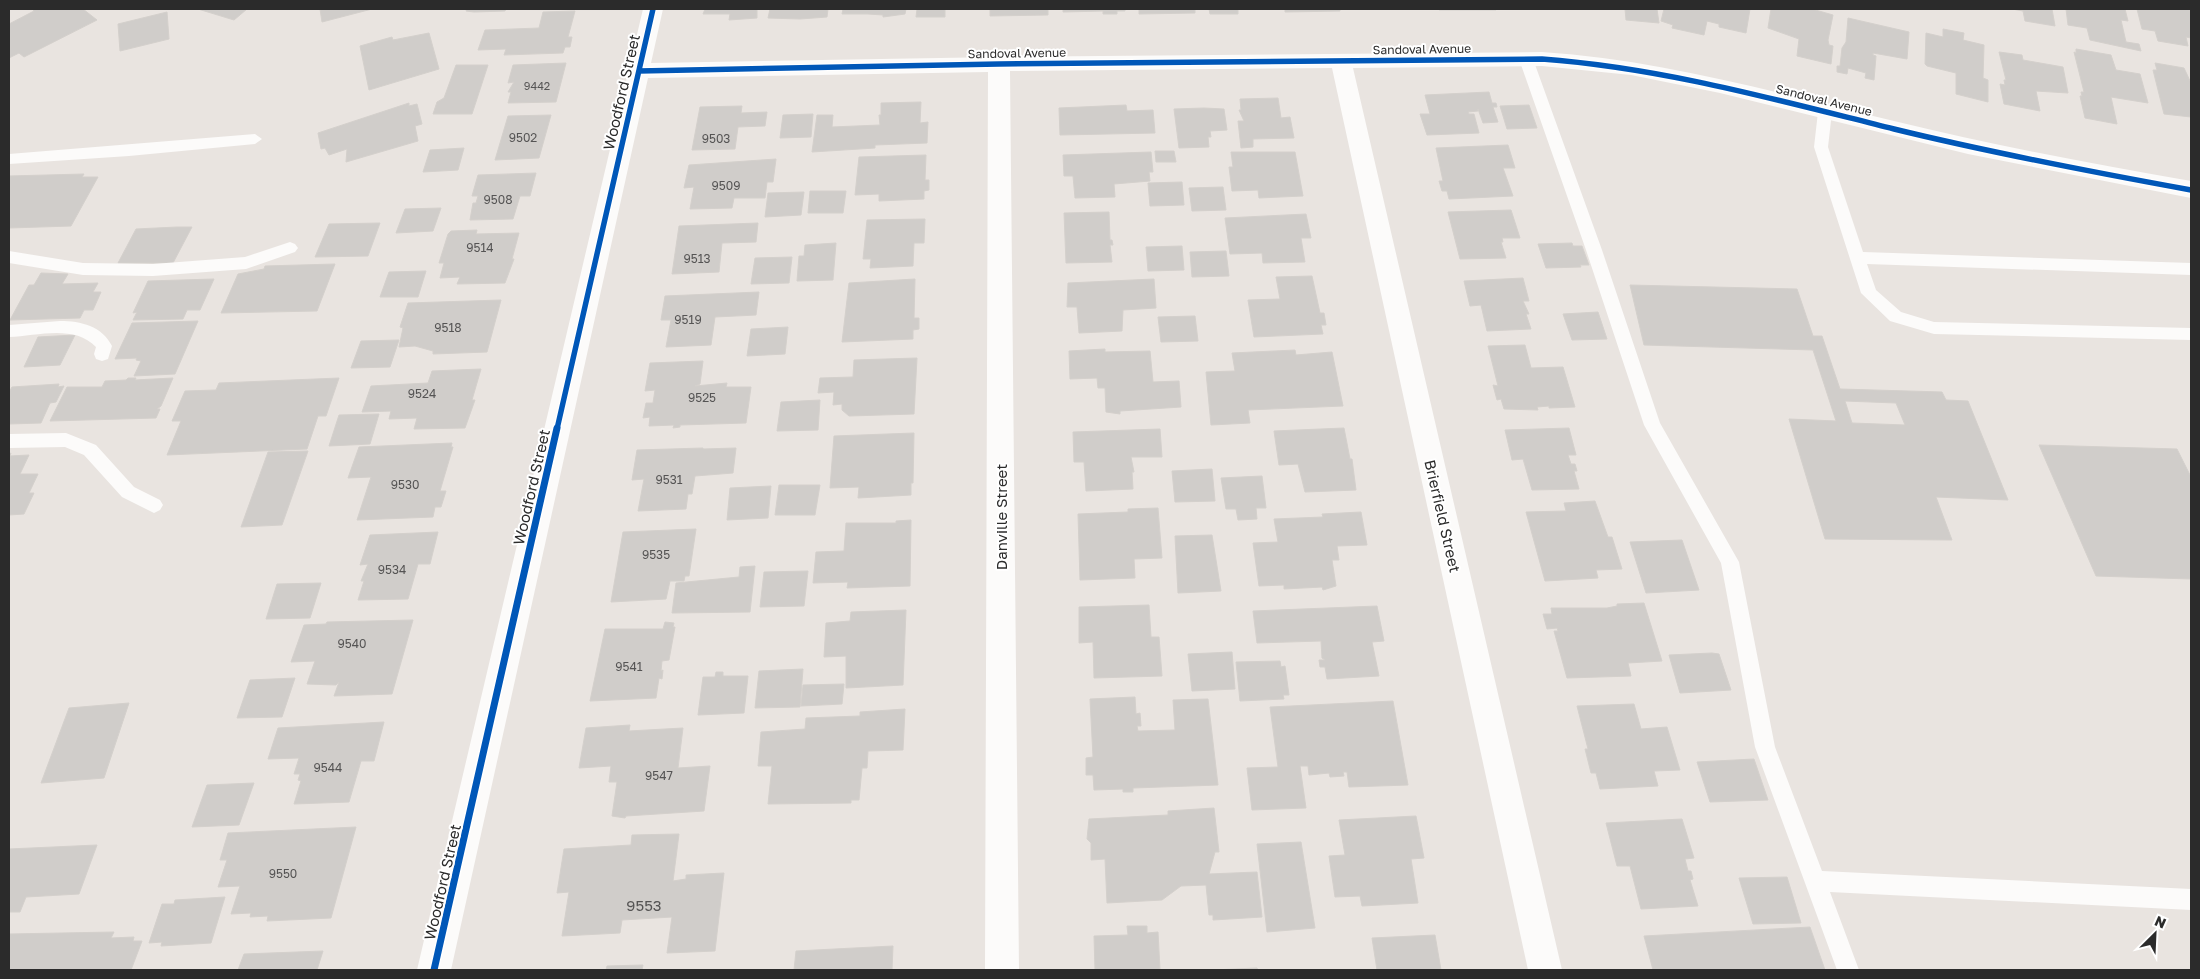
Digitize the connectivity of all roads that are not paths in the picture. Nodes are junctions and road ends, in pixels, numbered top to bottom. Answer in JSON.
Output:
{"nodes":[{"id":1,"x":653,"y":9,"type":"edge"},
{"id":2,"x":1526,"y":59,"type":"junction"},
{"id":3,"x":1341,"y":62,"type":"junction"},
{"id":4,"x":999,"y":64,"type":"junction"},
{"id":5,"x":639,"y":71,"type":"junction"},
{"id":6,"x":1825,"y":112,"type":"junction"},
{"id":7,"x":255,"y":139,"type":"dead end"},
{"id":8,"x":9,"y":160,"type":"edge"},
{"id":9,"x":2191,"y":190,"type":"edge"},
{"id":10,"x":290,"y":248,"type":"dead end"},
{"id":11,"x":9,"y":257,"type":"edge"},
{"id":12,"x":1857,"y":258,"type":"junction"},
{"id":13,"x":2191,"y":269,"type":"edge"},
{"id":14,"x":9,"y":331,"type":"edge"},
{"id":15,"x":2191,"y":334,"type":"edge"},
{"id":16,"x":102,"y":354,"type":"dead end"},
{"id":17,"x":9,"y":441,"type":"edge"},
{"id":18,"x":154,"y":505,"type":"dead end"},
{"id":19,"x":1815,"y":881,"type":"junction"},
{"id":20,"x":2191,"y":900,"type":"edge"},
{"id":21,"x":434,"y":970,"type":"edge"},
{"id":22,"x":1002,"y":970,"type":"edge"},
{"id":23,"x":1545,"y":970,"type":"edge"},
{"id":24,"x":1848,"y":970,"type":"edge"}],
"edges":[{"from":1,"to":5,"type":"street","name":"Woodford Street"},
{"from":2,"to":3,"type":"street","name":"Sandoval Avenue"},
{"from":2,"to":6,"type":"street","name":"Sandoval Avenue"},
{"from":2,"to":19,"type":"lane"},
{"from":3,"to":4,"type":"street","name":"Sandoval Avenue"},
{"from":3,"to":23,"type":"street","name":"Brierfield Street"},
{"from":4,"to":5,"type":"street","name":"Sandoval Avenue"},
{"from":4,"to":22,"type":"street","name":"Danville Street"},
{"from":5,"to":21,"type":"street","name":"Woodford Street"},
{"from":6,"to":9,"type":"street","name":"Sandoval Avenue"},
{"from":6,"to":12,"type":"lane"},
{"from":7,"to":8,"type":"lane"},
{"from":10,"to":11,"type":"lane"},
{"from":12,"to":13,"type":"lane"},
{"from":12,"to":15,"type":"lane"},
{"from":14,"to":16,"type":"lane"},
{"from":17,"to":18,"type":"lane"},
{"from":19,"to":20,"type":"lane"},
{"from":19,"to":24,"type":"lane"}]}
